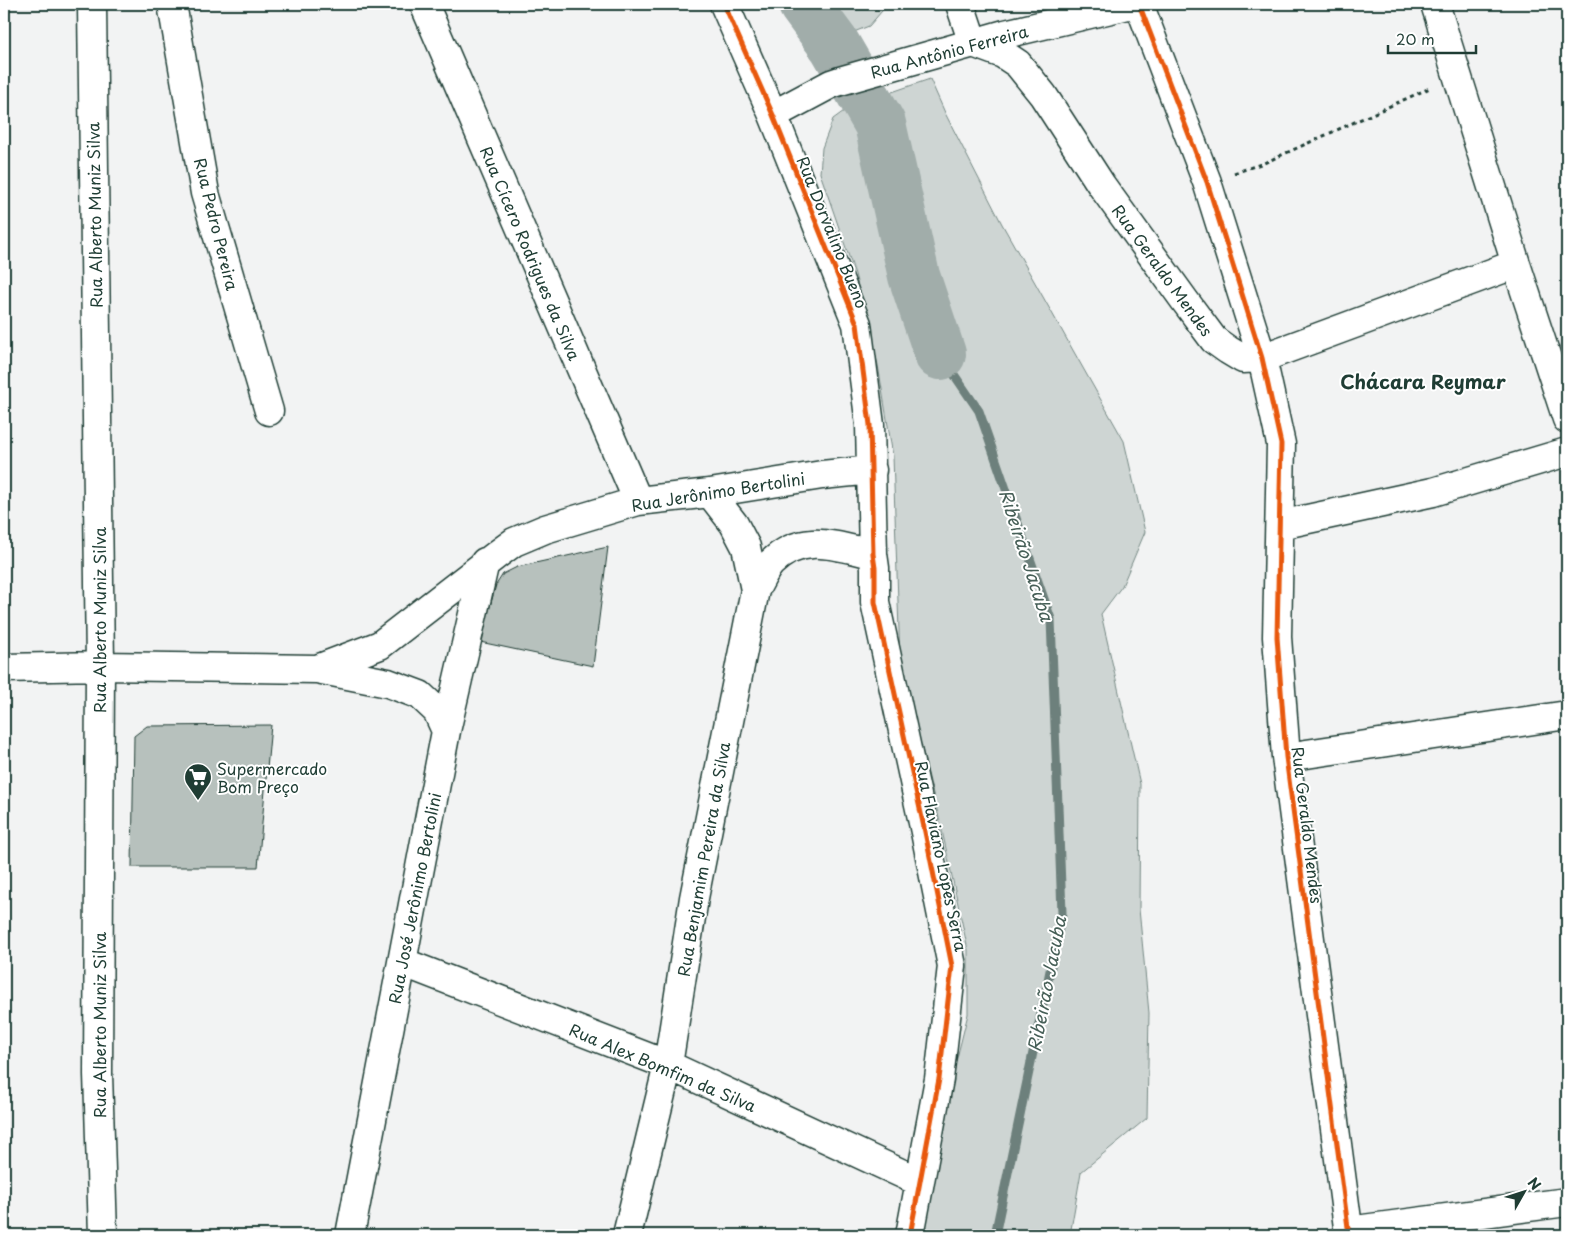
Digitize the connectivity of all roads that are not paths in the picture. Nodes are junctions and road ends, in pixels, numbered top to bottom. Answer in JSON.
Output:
{"nodes":[{"id":1,"x":92,"y":4,"type":"edge"},
{"id":2,"x":172,"y":4,"type":"edge"},
{"id":3,"x":424,"y":4,"type":"edge"},
{"id":4,"x":724,"y":4,"type":"edge"},
{"id":5,"x":960,"y":4,"type":"edge"},
{"id":6,"x":1132,"y":4,"type":"edge"},
{"id":7,"x":1139,"y":4,"type":"edge"},
{"id":8,"x":1434,"y":4,"type":"edge"},
{"id":9,"x":973,"y":43,"type":"junction"},
{"id":10,"x":773,"y":115,"type":"junction"},
{"id":11,"x":1516,"y":264,"type":"junction"},
{"id":12,"x":1262,"y":358,"type":"junction"},
{"id":13,"x":269,"y":411,"type":"dead end"},
{"id":14,"x":1567,"y":418,"type":"edge"},
{"id":15,"x":1567,"y":452,"type":"edge"},
{"id":16,"x":872,"y":470,"type":"junction"},
{"id":17,"x":710,"y":493,"type":"junction"},
{"id":18,"x":638,"y":502,"type":"junction"},
{"id":19,"x":1280,"y":525,"type":"junction"},
{"id":20,"x":872,"y":554,"type":"junction"},
{"id":21,"x":485,"y":562,"type":"junction"},
{"id":22,"x":755,"y":590,"type":"junction"},
{"id":23,"x":875,"y":602,"type":"joint"},
{"id":24,"x":100,"y":666,"type":"junction"},
{"id":25,"x":4,"y":668,"type":"edge"},
{"id":26,"x":317,"y":669,"type":"junction"},
{"id":27,"x":1567,"y":715,"type":"edge"},
{"id":28,"x":446,"y":731,"type":"junction"},
{"id":29,"x":1286,"y":757,"type":"junction"},
{"id":30,"x":402,"y":962,"type":"junction"},
{"id":31,"x":668,"y":1065,"type":"junction"},
{"id":32,"x":920,"y":1182,"type":"junction"},
{"id":33,"x":1567,"y":1202,"type":"edge"},
{"id":34,"x":1349,"y":1233,"type":"edge"},
{"id":35,"x":103,"y":1235,"type":"edge"},
{"id":36,"x":350,"y":1235,"type":"edge"},
{"id":37,"x":627,"y":1235,"type":"edge"},
{"id":38,"x":910,"y":1235,"type":"edge"}],
"edges":[{"from":1,"to":24,"type":"street","name":"Rua Alberto Muniz Silva"},
{"from":2,"to":13,"type":"street","name":"Rua Pedro Pereira"},
{"from":3,"to":18,"type":"street","name":"Rua Cícero Rodrigues da Silva"},
{"from":4,"to":10,"type":"street","name":"Rua Dorvalino Bueno"},
{"from":5,"to":9,"type":"street"},
{"from":6,"to":9,"type":"street","name":"Rua Antônio Ferreira"},
{"from":7,"to":12,"type":"street"},
{"from":8,"to":11,"type":"street"},
{"from":9,"to":10,"type":"street","name":"Rua Antônio Ferreira"},
{"from":9,"to":12,"type":"street","name":"Rua Geraldo Mendes"},
{"from":10,"to":16,"type":"street","name":"Rua Dorvalino Bueno"},
{"from":11,"to":12,"type":"street"},
{"from":11,"to":14,"type":"street"},
{"from":12,"to":19,"type":"street","name":"Rua Geraldo Mendes"},
{"from":15,"to":19,"type":"street"},
{"from":16,"to":17,"type":"street","name":"Rua Jerônimo Bertolini"},
{"from":16,"to":20,"type":"street","name":"Rua Dorvalino Bueno"},
{"from":17,"to":18,"type":"street","name":"Rua Jerônimo Bertolini"},
{"from":17,"to":22,"type":"street","name":"Rua Benjamim Pereira da Silva"},
{"from":18,"to":21,"type":"street","name":"Rua Jerônimo Bertolini"},
{"from":19,"to":29,"type":"street","name":"Rua Geraldo Mendes"},
{"from":20,"to":22,"type":"street"},
{"from":20,"to":23,"type":"street","name":"Rua Dorvalino Bueno"},
{"from":21,"to":26,"type":"street","name":"Rua Jerônimo Bertolini"},
{"from":21,"to":28,"type":"street","name":"Rua José Jerônimo Bertolini"},
{"from":22,"to":31,"type":"street","name":"Rua Benjamim Pereira da Silva"},
{"from":23,"to":32,"type":"street","name":"Rua Flaviano Lopes Serra"},
{"from":24,"to":25,"type":"street"},
{"from":24,"to":26,"type":"street"},
{"from":24,"to":35,"type":"street","name":"Rua Alberto Muniz Silva"},
{"from":26,"to":28,"type":"street"},
{"from":27,"to":29,"type":"street","name":"Rua Geraldo Mendes"},
{"from":28,"to":30,"type":"street","name":"Rua José Jerônimo Bertolini"},
{"from":29,"to":34,"type":"street","name":"Rua Geraldo Mendes"},
{"from":30,"to":31,"type":"street","name":"Rua Alex Bomfim da Silva"},
{"from":30,"to":36,"type":"street","name":"Rua José Jerônimo Bertolini"},
{"from":31,"to":32,"type":"street","name":"Rua Alex Bomfim da Silva"},
{"from":31,"to":37,"type":"street","name":"Rua Benjamim Pereira da Silva"},
{"from":32,"to":38,"type":"street","name":"Rua Flaviano Lopes Serra"},
{"from":33,"to":34,"type":"street"}]}
